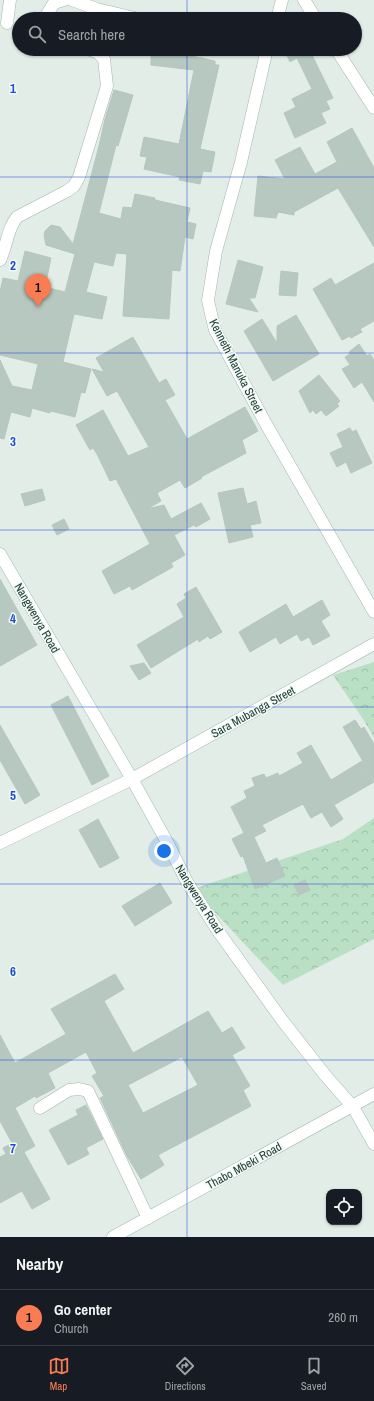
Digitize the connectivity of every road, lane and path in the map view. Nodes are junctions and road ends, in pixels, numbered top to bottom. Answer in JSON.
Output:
{"nodes":[{"id":1,"x":10,"y":0,"type":"edge"},
{"id":2,"x":64,"y":0,"type":"edge"},
{"id":3,"x":72,"y":0,"type":"edge"},
{"id":4,"x":282,"y":0,"type":"edge"},
{"id":5,"x":304,"y":0,"type":"edge"},
{"id":6,"x":48,"y":12,"type":"edge"},
{"id":7,"x":110,"y":12,"type":"edge"},
{"id":8,"x":278,"y":12,"type":"edge"},
{"id":9,"x":312,"y":12,"type":"edge"},
{"id":10,"x":9,"y":24,"type":"edge"},
{"id":11,"x":101,"y":56,"type":"edge"},
{"id":12,"x":264,"y":56,"type":"edge"},
{"id":13,"x":341,"y":56,"type":"edge"},
{"id":14,"x":374,"y":108,"type":"edge"},
{"id":15,"x":0,"y":260,"type":"edge"},
{"id":16,"x":0,"y":554,"type":"edge"},
{"id":17,"x":374,"y":612,"type":"edge"},
{"id":18,"x":374,"y":644,"type":"edge"},
{"id":19,"x":132,"y":779,"type":"junction"},
{"id":20,"x":0,"y":843,"type":"edge"},
{"id":21,"x":374,"y":1094,"type":"edge"},
{"id":22,"x":353,"y":1107,"type":"junction"},
{"id":23,"x":40,"y":1108,"type":"dead end"},
{"id":24,"x":374,"y":1144,"type":"edge"},
{"id":25,"x":148,"y":1218,"type":"junction"},
{"id":26,"x":114,"y":1237,"type":"edge"}],
"edges":[{"from":1,"to":10,"type":"street"},
{"from":2,"to":6,"type":"street"},
{"from":3,"to":7,"type":"street"},
{"from":4,"to":8,"type":"street"},
{"from":5,"to":9,"type":"street"},
{"from":11,"to":15,"type":"street"},
{"from":12,"to":17,"type":"street","name":"Kenneth Manuka Street"},
{"from":13,"to":14,"type":"street"},
{"from":16,"to":19,"type":"street","name":"Nangwenya Road"},
{"from":18,"to":19,"type":"street","name":"Sara Mubanga Street"},
{"from":19,"to":20,"type":"street","name":"Sara Mubanga Street"},
{"from":19,"to":22,"type":"street","name":"Nangwenya Road"},
{"from":21,"to":22,"type":"street","name":"Thabo Mbeki Road"},
{"from":22,"to":24,"type":"street","name":"Nangwenya Road"},
{"from":22,"to":25,"type":"street","name":"Thabo Mbeki Road"},
{"from":23,"to":25,"type":"street"},
{"from":25,"to":26,"type":"street","name":"Thabo Mbeki Road"}]}
